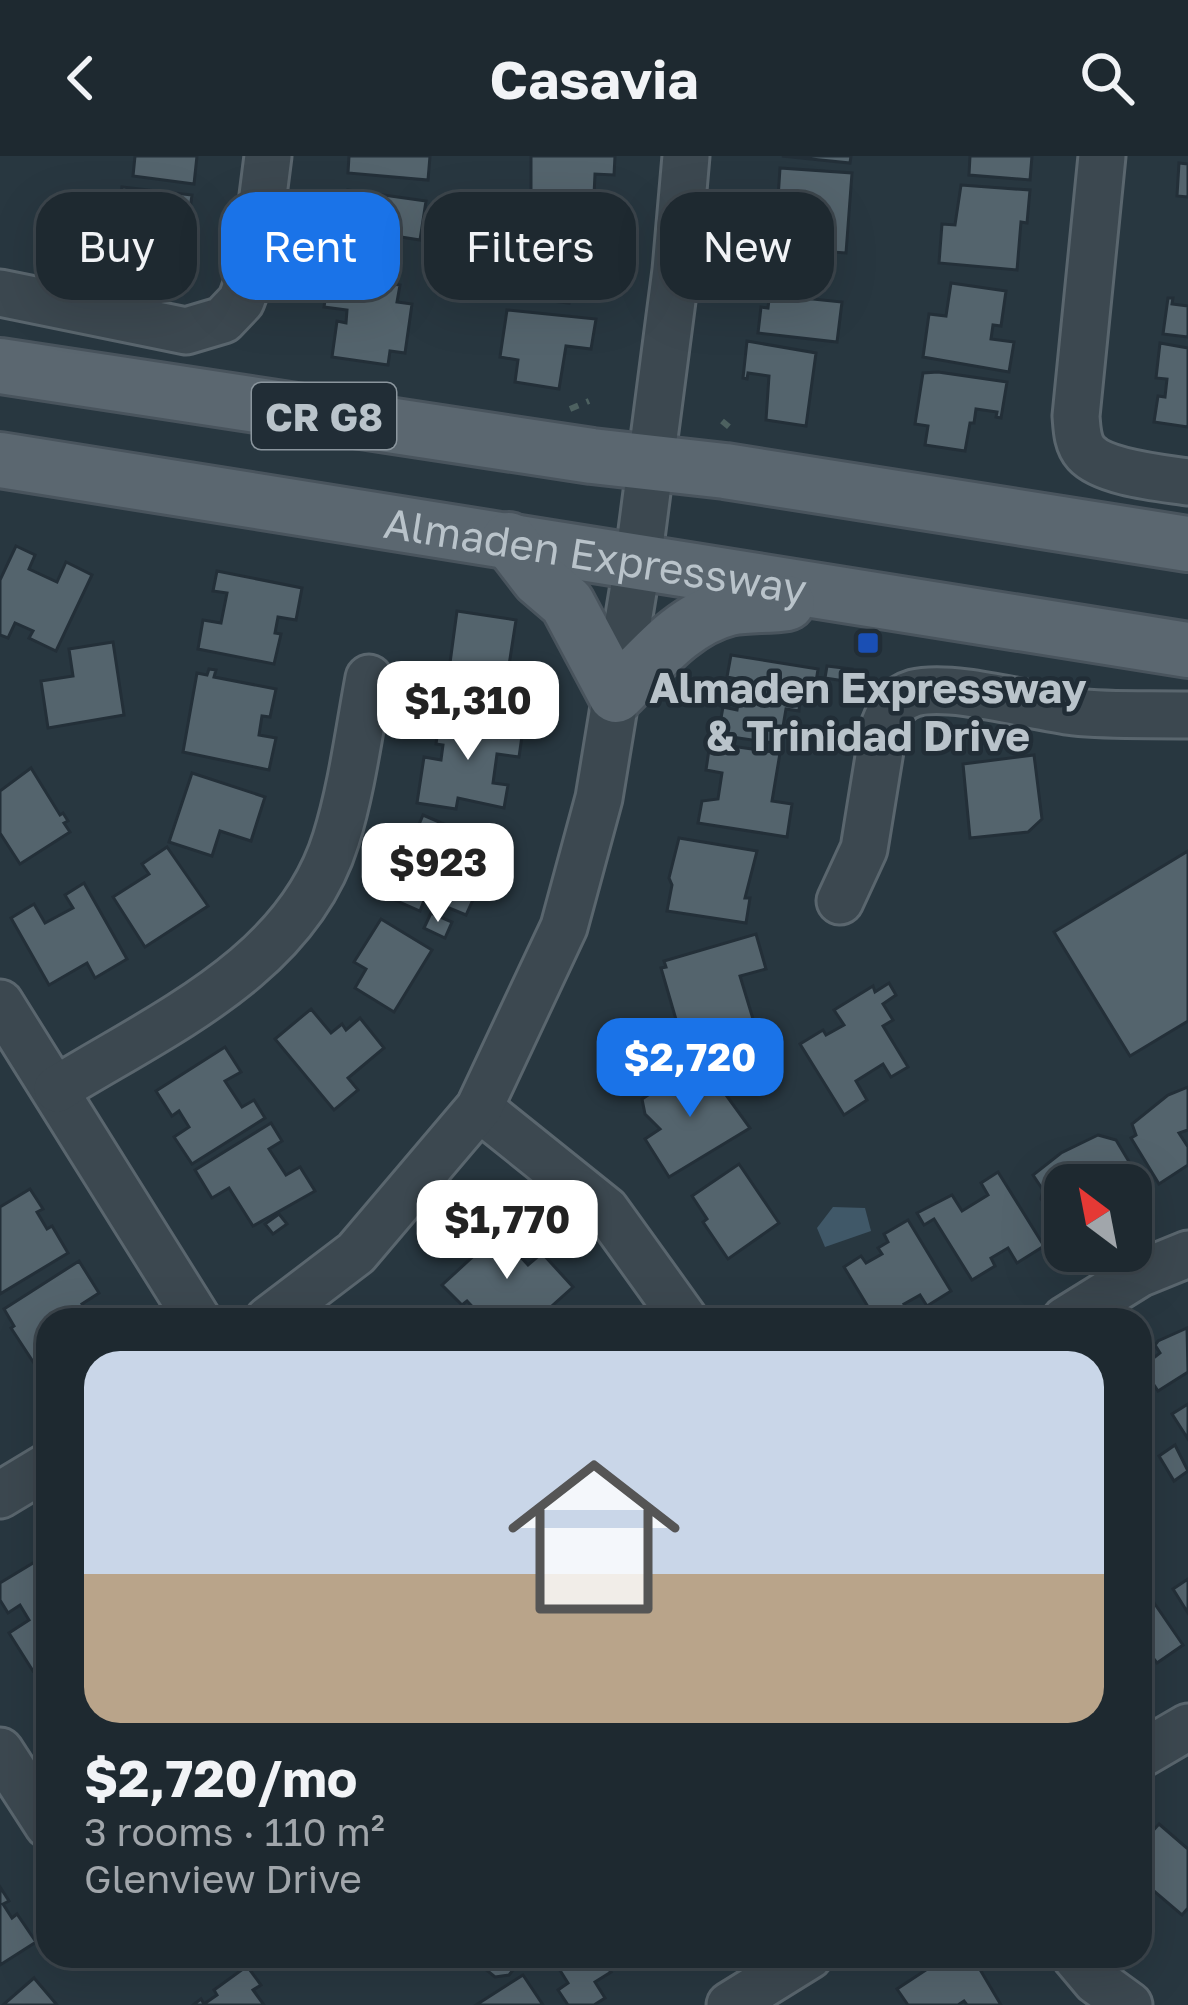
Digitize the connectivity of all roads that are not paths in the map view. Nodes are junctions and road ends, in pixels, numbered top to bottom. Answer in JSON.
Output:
{"nodes":[{"id":1,"x":268,"y":156,"type":"edge"},
{"id":2,"x":686,"y":156,"type":"edge"},
{"id":3,"x":1102,"y":156,"type":"edge"},
{"id":4,"x":0,"y":293,"type":"edge"},
{"id":5,"x":0,"y":366,"type":"edge"},
{"id":6,"x":0,"y":460,"type":"edge"},
{"id":7,"x":649,"y":464,"type":"junction"},
{"id":8,"x":1188,"y":482,"type":"edge"},
{"id":9,"x":509,"y":540,"type":"junction"},
{"id":10,"x":1188,"y":544,"type":"edge"},
{"id":11,"x":638,"y":561,"type":"junction"},
{"id":12,"x":832,"y":592,"type":"junction"},
{"id":13,"x":1188,"y":650,"type":"edge"},
{"id":14,"x":370,"y":678,"type":"dead end"},
{"id":15,"x":616,"y":695,"type":"junction"},
{"id":16,"x":1188,"y":715,"type":"edge"},
{"id":17,"x":840,"y":901,"type":"dead end"},
{"id":18,"x":0,"y":1003,"type":"edge"},
{"id":19,"x":57,"y":1089,"type":"junction"},
{"id":20,"x":478,"y":1108,"type":"junction"},
{"id":21,"x":1188,"y":1254,"type":"edge"},
{"id":22,"x":191,"y":1308,"type":"edge"},
{"id":23,"x":284,"y":1308,"type":"edge"},
{"id":24,"x":676,"y":1308,"type":"edge"},
{"id":25,"x":1084,"y":1308,"type":"edge"},
{"id":26,"x":36,"y":1474,"type":"edge"},
{"id":27,"x":0,"y":1496,"type":"edge"},
{"id":28,"x":1188,"y":1727,"type":"edge"},
{"id":29,"x":1152,"y":1748,"type":"edge"},
{"id":30,"x":0,"y":1751,"type":"edge"},
{"id":31,"x":36,"y":1806,"type":"edge"},
{"id":32,"x":790,"y":1968,"type":"edge"},
{"id":33,"x":1085,"y":1968,"type":"edge"},
{"id":34,"x":730,"y":2005,"type":"edge"},
{"id":35,"x":1129,"y":2005,"type":"edge"}],
"edges":[{"from":1,"to":4,"type":"street"},
{"from":2,"to":7,"type":"street"},
{"from":3,"to":8,"type":"street"},
{"from":5,"to":7,"type":"main road","number":"CR G8"},
{"from":6,"to":9,"type":"main road","name":"Almaden Expressway","number":"CR G8"},
{"from":7,"to":10,"type":"main road","number":"CR G8"},
{"from":7,"to":11,"type":"street"},
{"from":9,"to":11,"type":"main road","name":"Almaden Expressway","number":"CR G8"},
{"from":9,"to":15,"type":"main road"},
{"from":11,"to":12,"type":"main road","name":"Almaden Expressway","number":"CR G8"},
{"from":11,"to":15,"type":"street"},
{"from":12,"to":13,"type":"main road","name":"Almaden Expressway","number":"CR G8"},
{"from":12,"to":15,"type":"main road"},
{"from":14,"to":19,"type":"street"},
{"from":15,"to":20,"type":"street"},
{"from":16,"to":17,"type":"street"},
{"from":18,"to":19,"type":"street"},
{"from":19,"to":22,"type":"street"},
{"from":20,"to":23,"type":"street"},
{"from":20,"to":24,"type":"street"},
{"from":21,"to":25,"type":"street"},
{"from":26,"to":27,"type":"street"},
{"from":28,"to":29,"type":"street"},
{"from":30,"to":31,"type":"street"},
{"from":32,"to":34,"type":"street"},
{"from":33,"to":35,"type":"street"}]}
